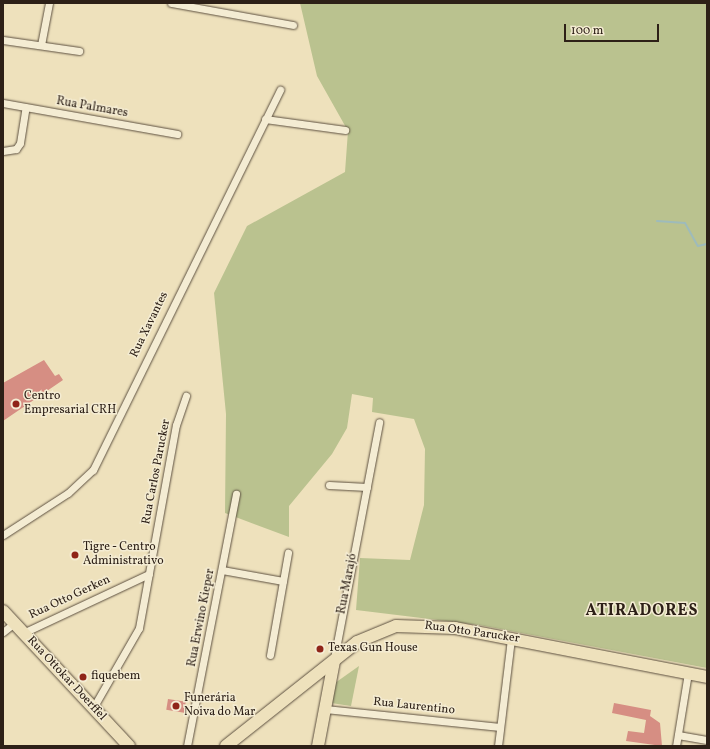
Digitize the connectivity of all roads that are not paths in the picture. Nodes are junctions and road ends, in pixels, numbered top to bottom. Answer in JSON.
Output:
{"nodes":[{"id":1,"x":48,"y":3,"type":"edge"},
{"id":2,"x":171,"y":3,"type":"edge"},
{"id":3,"x":293,"y":25,"type":"dead end"},
{"id":4,"x":3,"y":40,"type":"edge"},
{"id":5,"x":41,"y":46,"type":"junction"},
{"id":6,"x":79,"y":51,"type":"dead end"},
{"id":7,"x":280,"y":90,"type":"dead end"},
{"id":8,"x":3,"y":103,"type":"edge"},
{"id":9,"x":26,"y":107,"type":"junction"},
{"id":10,"x":264,"y":119,"type":"junction"},
{"id":11,"x":345,"y":130,"type":"dead end"},
{"id":12,"x":177,"y":134,"type":"dead end"},
{"id":13,"x":3,"y":151,"type":"edge"},
{"id":14,"x":186,"y":396,"type":"dead end"},
{"id":15,"x":379,"y":422,"type":"dead end"},
{"id":16,"x":329,"y":485,"type":"dead end"},
{"id":17,"x":367,"y":488,"type":"junction"},
{"id":18,"x":236,"y":494,"type":"dead end"},
{"id":19,"x":3,"y":535,"type":"edge"},
{"id":20,"x":288,"y":553,"type":"dead end"},
{"id":21,"x":222,"y":570,"type":"junction"},
{"id":22,"x":149,"y":574,"type":"junction"},
{"id":23,"x":283,"y":581,"type":"junction"},
{"id":24,"x":3,"y":612,"type":"edge"},
{"id":25,"x":14,"y":623,"type":"junction"},
{"id":26,"x":3,"y":632,"type":"edge"},
{"id":27,"x":23,"y":633,"type":"junction"},
{"id":28,"x":511,"y":638,"type":"junction"},
{"id":29,"x":270,"y":655,"type":"dead end"},
{"id":30,"x":334,"y":661,"type":"junction"},
{"id":31,"x":688,"y":673,"type":"junction"},
{"id":32,"x":707,"y":677,"type":"edge"},
{"id":33,"x":308,"y":684,"type":"junction"},
{"id":34,"x":328,"y":694,"type":"junction"},
{"id":35,"x":93,"y":708,"type":"junction"},
{"id":36,"x":325,"y":709,"type":"junction"},
{"id":37,"x":500,"y":727,"type":"junction"},
{"id":38,"x":678,"y":735,"type":"junction"},
{"id":39,"x":707,"y":740,"type":"edge"},
{"id":40,"x":129,"y":746,"type":"edge"},
{"id":41,"x":188,"y":746,"type":"edge"},
{"id":42,"x":226,"y":746,"type":"edge"},
{"id":43,"x":318,"y":746,"type":"edge"},
{"id":44,"x":498,"y":746,"type":"edge"},
{"id":45,"x":676,"y":746,"type":"edge"}],
"edges":[{"from":1,"to":5,"type":"street"},
{"from":2,"to":3,"type":"street"},
{"from":4,"to":5,"type":"street"},
{"from":5,"to":6,"type":"street"},
{"from":7,"to":10,"type":"street","name":"Rua Xavantes"},
{"from":8,"to":9,"type":"street","name":"Rua Palmares"},
{"from":9,"to":12,"type":"street","name":"Rua Palmares"},
{"from":9,"to":13,"type":"street"},
{"from":10,"to":11,"type":"street"},
{"from":10,"to":19,"type":"street","name":"Rua Xavantes"},
{"from":14,"to":22,"type":"street","name":"Rua Carlos Parucker"},
{"from":15,"to":17,"type":"street","name":"Rua Marajó"},
{"from":16,"to":17,"type":"street"},
{"from":17,"to":30,"type":"street","name":"Rua Marajó"},
{"from":18,"to":21,"type":"street","name":"Rua Erwino Kieper"},
{"from":20,"to":23,"type":"street"},
{"from":21,"to":23,"type":"street"},
{"from":21,"to":41,"type":"street","name":"Rua Erwino Kieper"},
{"from":22,"to":27,"type":"street","name":"Rua Otto Gerken"},
{"from":22,"to":35,"type":"street","name":"Rua Carlos Parucker"},
{"from":23,"to":29,"type":"street"},
{"from":24,"to":25,"type":"main road","name":"Rua Ottokar Doerffel"},
{"from":25,"to":26,"type":"street"},
{"from":25,"to":27,"type":"main road","name":"Rua Ottokar Doerffel"},
{"from":27,"to":35,"type":"main road","name":"Rua Ottokar Doerffel"},
{"from":28,"to":30,"type":"main road","name":"Rua Otto Parucker"},
{"from":28,"to":31,"type":"main road","name":"Rua Otto Parucker"},
{"from":28,"to":37,"type":"street"},
{"from":30,"to":33,"type":"main road","name":"Rua Otto Parucker"},
{"from":30,"to":34,"type":"main road","name":"Rua Marajó"},
{"from":31,"to":32,"type":"main road","name":"Rua Otto Parucker"},
{"from":31,"to":38,"type":"street"},
{"from":33,"to":34,"type":"main road"},
{"from":33,"to":42,"type":"main road","name":"Rua Otto Parucker"},
{"from":34,"to":36,"type":"main road","name":"Rua Marajó"},
{"from":35,"to":40,"type":"main road","name":"Rua Ottokar Doerffel"},
{"from":36,"to":37,"type":"street","name":"Rua Laurentino"},
{"from":36,"to":43,"type":"main road","name":"Rua Marajó"},
{"from":37,"to":44,"type":"street"},
{"from":38,"to":39,"type":"street"},
{"from":38,"to":45,"type":"street"}]}
